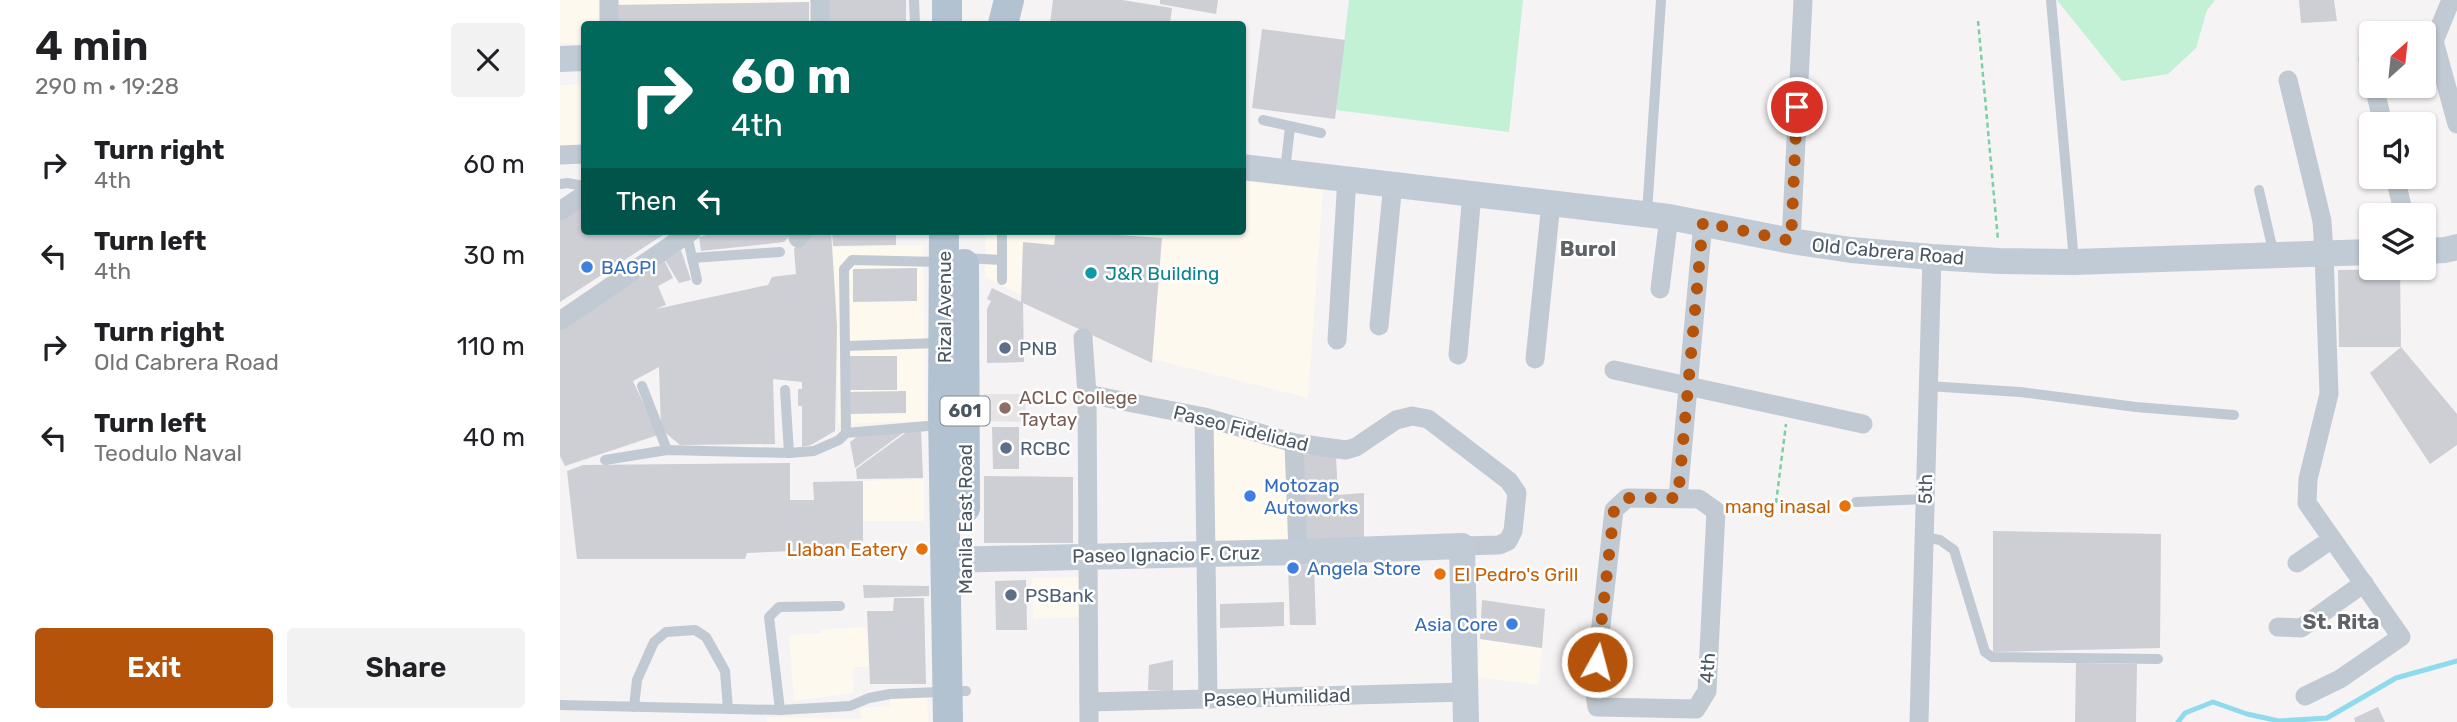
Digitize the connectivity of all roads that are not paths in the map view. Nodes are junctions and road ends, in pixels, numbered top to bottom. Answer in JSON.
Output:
{"nodes":[{"id":1,"x":608,"y":0,"type":"edge"},
{"id":2,"x":820,"y":0,"type":"edge"},
{"id":3,"x":915,"y":0,"type":"edge"},
{"id":4,"x":947,"y":0,"type":"edge"},
{"id":5,"x":988,"y":0,"type":"edge"},
{"id":6,"x":1009,"y":0,"type":"edge"},
{"id":7,"x":1661,"y":0,"type":"edge"},
{"id":8,"x":1803,"y":0,"type":"edge"},
{"id":9,"x":2051,"y":0,"type":"edge"},
{"id":10,"x":2451,"y":0,"type":"edge"},
{"id":11,"x":609,"y":21,"type":"edge"},
{"id":12,"x":820,"y":21,"type":"edge"},
{"id":13,"x":915,"y":21,"type":"edge"},
{"id":14,"x":947,"y":21,"type":"edge"},
{"id":15,"x":983,"y":21,"type":"edge"},
{"id":16,"x":1004,"y":21,"type":"edge"},
{"id":17,"x":2436,"y":29,"type":"edge"},
{"id":18,"x":581,"y":58,"type":"edge"},
{"id":19,"x":560,"y":59,"type":"edge"},
{"id":20,"x":2436,"y":62,"type":"edge"},
{"id":21,"x":560,"y":76,"type":"edge"},
{"id":22,"x":581,"y":76,"type":"edge"},
{"id":23,"x":2288,"y":80,"type":"dead end"},
{"id":24,"x":1263,"y":120,"type":"dead end"},
{"id":25,"x":2457,"y":124,"type":"edge"},
{"id":26,"x":1290,"y":127,"type":"junction"},
{"id":27,"x":1321,"y":133,"type":"dead end"},
{"id":28,"x":581,"y":154,"type":"edge"},
{"id":29,"x":560,"y":155,"type":"edge"},
{"id":30,"x":1246,"y":167,"type":"edge"},
{"id":31,"x":1285,"y":172,"type":"junction"},
{"id":32,"x":1347,"y":178,"type":"junction"},
{"id":33,"x":1393,"y":183,"type":"junction"},
{"id":34,"x":560,"y":184,"type":"edge"},
{"id":35,"x":581,"y":185,"type":"edge"},
{"id":36,"x":2259,"y":190,"type":"dead end"},
{"id":37,"x":1472,"y":194,"type":"junction"},
{"id":38,"x":581,"y":197,"type":"edge"},
{"id":39,"x":1551,"y":203,"type":"junction"},
{"id":40,"x":560,"y":211,"type":"edge"},
{"id":41,"x":1658,"y":215,"type":"junction"},
{"id":42,"x":1703,"y":222,"type":"junction"},
{"id":43,"x":687,"y":235,"type":"edge"},
{"id":44,"x":690,"y":235,"type":"edge"},
{"id":45,"x":947,"y":235,"type":"edge"},
{"id":46,"x":1002,"y":235,"type":"edge"},
{"id":47,"x":1791,"y":241,"type":"junction"},
{"id":48,"x":2457,"y":247,"type":"edge"},
{"id":49,"x":2436,"y":250,"type":"edge"},
{"id":50,"x":780,"y":251,"type":"dead end"},
{"id":51,"x":2359,"y":252,"type":"edge"},
{"id":52,"x":959,"y":253,"type":"edge"},
{"id":53,"x":2324,"y":253,"type":"junction"},
{"id":54,"x":2274,"y":255,"type":"junction"},
{"id":55,"x":1932,"y":257,"type":"junction"},
{"id":56,"x":692,"y":258,"type":"junction"},
{"id":57,"x":1002,"y":260,"type":"junction"},
{"id":58,"x":2074,"y":262,"type":"junction"},
{"id":59,"x":697,"y":280,"type":"dead end"},
{"id":60,"x":1002,"y":280,"type":"dead end"},
{"id":61,"x":1660,"y":289,"type":"dead end"},
{"id":62,"x":560,"y":321,"type":"edge"},
{"id":63,"x":1379,"y":326,"type":"dead end"},
{"id":64,"x":1083,"y":338,"type":"dead end"},
{"id":65,"x":1337,"y":340,"type":"dead end"},
{"id":66,"x":943,"y":343,"type":"junction"},
{"id":67,"x":846,"y":346,"type":"junction"},
{"id":68,"x":1458,"y":355,"type":"dead end"},
{"id":69,"x":1535,"y":359,"type":"dead end"},
{"id":70,"x":1614,"y":370,"type":"dead end"},
{"id":71,"x":1686,"y":385,"type":"junction"},
{"id":72,"x":642,"y":386,"type":"dead end"},
{"id":73,"x":1928,"y":386,"type":"junction"},
{"id":74,"x":785,"y":390,"type":"dead end"},
{"id":75,"x":1087,"y":394,"type":"junction"},
{"id":76,"x":2234,"y":415,"type":"dead end"},
{"id":77,"x":1204,"y":417,"type":"junction"},
{"id":78,"x":1863,"y":424,"type":"dead end"},
{"id":79,"x":943,"y":425,"type":"junction"},
{"id":80,"x":846,"y":433,"type":"junction"},
{"id":81,"x":1294,"y":443,"type":"junction"},
{"id":82,"x":667,"y":450,"type":"junction"},
{"id":83,"x":789,"y":453,"type":"junction"},
{"id":84,"x":606,"y":460,"type":"dead end"},
{"id":85,"x":1678,"y":498,"type":"junction"},
{"id":86,"x":1925,"y":499,"type":"junction"},
{"id":87,"x":1856,"y":502,"type":"dead end"},
{"id":88,"x":1924,"y":537,"type":"junction"},
{"id":89,"x":2332,"y":539,"type":"junction"},
{"id":90,"x":1462,"y":546,"type":"junction"},
{"id":91,"x":1298,"y":552,"type":"junction"},
{"id":92,"x":1205,"y":553,"type":"junction"},
{"id":93,"x":1086,"y":556,"type":"junction"},
{"id":94,"x":955,"y":560,"type":"junction"},
{"id":95,"x":2297,"y":564,"type":"dead end"},
{"id":96,"x":2364,"y":583,"type":"junction"},
{"id":97,"x":840,"y":606,"type":"dead end"},
{"id":98,"x":2277,"y":627,"type":"dead end"},
{"id":99,"x":2158,"y":659,"type":"dead end"},
{"id":100,"x":957,"y":691,"type":"junction"},
{"id":101,"x":1466,"y":692,"type":"junction"},
{"id":102,"x":2305,"y":696,"type":"dead end"},
{"id":103,"x":1208,"y":699,"type":"junction"},
{"id":104,"x":1089,"y":702,"type":"junction"},
{"id":105,"x":560,"y":705,"type":"edge"},
{"id":106,"x":634,"y":707,"type":"junction"},
{"id":107,"x":728,"y":709,"type":"junction"},
{"id":108,"x":780,"y":710,"type":"junction"},
{"id":109,"x":948,"y":722,"type":"edge"},
{"id":110,"x":966,"y":722,"type":"edge"},
{"id":111,"x":1089,"y":722,"type":"edge"},
{"id":112,"x":1466,"y":722,"type":"edge"},
{"id":113,"x":1919,"y":722,"type":"edge"}],
"edges":[{"from":1,"to":11,"type":"street"},
{"from":2,"to":12,"type":"street"},
{"from":3,"to":13,"type":"lane"},
{"from":4,"to":14,"type":"main road"},
{"from":5,"to":15,"type":"main road"},
{"from":6,"to":16,"type":"main road"},
{"from":7,"to":41,"type":"lane"},
{"from":8,"to":47,"type":"street"},
{"from":9,"to":58,"type":"lane"},
{"from":10,"to":17,"type":"street"},
{"from":18,"to":19,"type":"street"},
{"from":20,"to":25,"type":"street"},
{"from":21,"to":22,"type":"street"},
{"from":23,"to":53,"type":"street"},
{"from":24,"to":26,"type":"lane"},
{"from":26,"to":27,"type":"lane"},
{"from":26,"to":31,"type":"lane"},
{"from":28,"to":29,"type":"street"},
{"from":30,"to":31,"type":"street","name":"Old Cabrera Road"},
{"from":31,"to":32,"type":"street","name":"Old Cabrera Road"},
{"from":32,"to":33,"type":"street","name":"Old Cabrera Road"},
{"from":32,"to":65,"type":"street"},
{"from":33,"to":37,"type":"street","name":"Old Cabrera Road"},
{"from":33,"to":63,"type":"street"},
{"from":34,"to":35,"type":"lane"},
{"from":36,"to":54,"type":"lane"},
{"from":37,"to":39,"type":"street","name":"Old Cabrera Road"},
{"from":37,"to":68,"type":"street"},
{"from":38,"to":40,"type":"street"},
{"from":39,"to":41,"type":"street","name":"Old Cabrera Road"},
{"from":39,"to":69,"type":"street"},
{"from":41,"to":42,"type":"street","name":"Old Cabrera Road"},
{"from":41,"to":61,"type":"street"},
{"from":42,"to":47,"type":"street","name":"Old Cabrera Road"},
{"from":42,"to":71,"type":"street"},
{"from":43,"to":62,"type":"street"},
{"from":44,"to":56,"type":"lane"},
{"from":45,"to":52,"type":"main road","name":"Rizal Avenue","number":"601"},
{"from":46,"to":57,"type":"lane"},
{"from":47,"to":55,"type":"street","name":"Old Cabrera Road"},
{"from":48,"to":49,"type":"street"},
{"from":50,"to":56,"type":"lane"},
{"from":51,"to":53,"type":"street","name":"Old Cabrera Road"},
{"from":52,"to":57,"type":"lane"},
{"from":52,"to":66,"type":"main road","name":"Rizal Avenue","number":"601"},
{"from":52,"to":67,"type":"lane"},
{"from":52,"to":94,"type":"main road","name":"Manila East Road","number":"601"},
{"from":53,"to":54,"type":"street","name":"Old Cabrera Road"},
{"from":53,"to":89,"type":"street"},
{"from":54,"to":58,"type":"street","name":"Old Cabrera Road"},
{"from":55,"to":58,"type":"street","name":"Old Cabrera Road"},
{"from":55,"to":73,"type":"street","name":"5th"},
{"from":56,"to":59,"type":"lane"},
{"from":57,"to":60,"type":"lane"},
{"from":64,"to":75,"type":"street"},
{"from":66,"to":67,"type":"lane"},
{"from":66,"to":79,"type":"main road","name":"Rizal Avenue","number":"601"},
{"from":67,"to":80,"type":"lane"},
{"from":70,"to":71,"type":"street"},
{"from":71,"to":78,"type":"street"},
{"from":71,"to":85,"type":"street"},
{"from":72,"to":82,"type":"lane"},
{"from":73,"to":76,"type":"lane"},
{"from":73,"to":86,"type":"street","name":"5th"},
{"from":74,"to":83,"type":"lane"},
{"from":75,"to":77,"type":"street","name":"Paseo Fidelidad"},
{"from":75,"to":93,"type":"street"},
{"from":77,"to":81,"type":"street","name":"Paseo Fidelidad"},
{"from":77,"to":92,"type":"street"},
{"from":79,"to":80,"type":"lane"},
{"from":79,"to":94,"type":"main road","name":"Manila East Road","number":"601"},
{"from":80,"to":83,"type":"lane"},
{"from":81,"to":90,"type":"street","name":"Paseo Fidelidad"},
{"from":81,"to":91,"type":"street"},
{"from":82,"to":83,"type":"lane"},
{"from":82,"to":84,"type":"lane"},
{"from":85,"to":85,"type":"street","name":"4th"},
{"from":86,"to":87,"type":"lane"},
{"from":86,"to":88,"type":"street","name":"5th"},
{"from":88,"to":99,"type":"lane"},
{"from":88,"to":113,"type":"street","name":"5th"},
{"from":89,"to":95,"type":"street"},
{"from":89,"to":96,"type":"street"},
{"from":90,"to":91,"type":"street","name":"Paseo Ignacio F. Cruz"},
{"from":90,"to":101,"type":"street"},
{"from":91,"to":92,"type":"street","name":"Paseo Ignacio F. Cruz"},
{"from":92,"to":93,"type":"street","name":"Paseo Ignacio F. Cruz"},
{"from":92,"to":103,"type":"street"},
{"from":93,"to":94,"type":"street","name":"Paseo Ignacio F. Cruz"},
{"from":93,"to":104,"type":"street"},
{"from":94,"to":100,"type":"main road","name":"Manila East Road","number":"601"},
{"from":96,"to":98,"type":"street"},
{"from":96,"to":102,"type":"street"},
{"from":97,"to":108,"type":"lane"},
{"from":100,"to":108,"type":"lane"},
{"from":100,"to":109,"type":"main road","number":"601"},
{"from":100,"to":110,"type":"main road","number":"601"},
{"from":101,"to":103,"type":"street","name":"Paseo Humilidad"},
{"from":101,"to":112,"type":"street"},
{"from":103,"to":104,"type":"street","name":"Paseo Humilidad"},
{"from":104,"to":111,"type":"street"},
{"from":105,"to":106,"type":"lane"},
{"from":106,"to":107,"type":"lane"},
{"from":106,"to":107,"type":"lane"},
{"from":107,"to":108,"type":"lane"}]}
